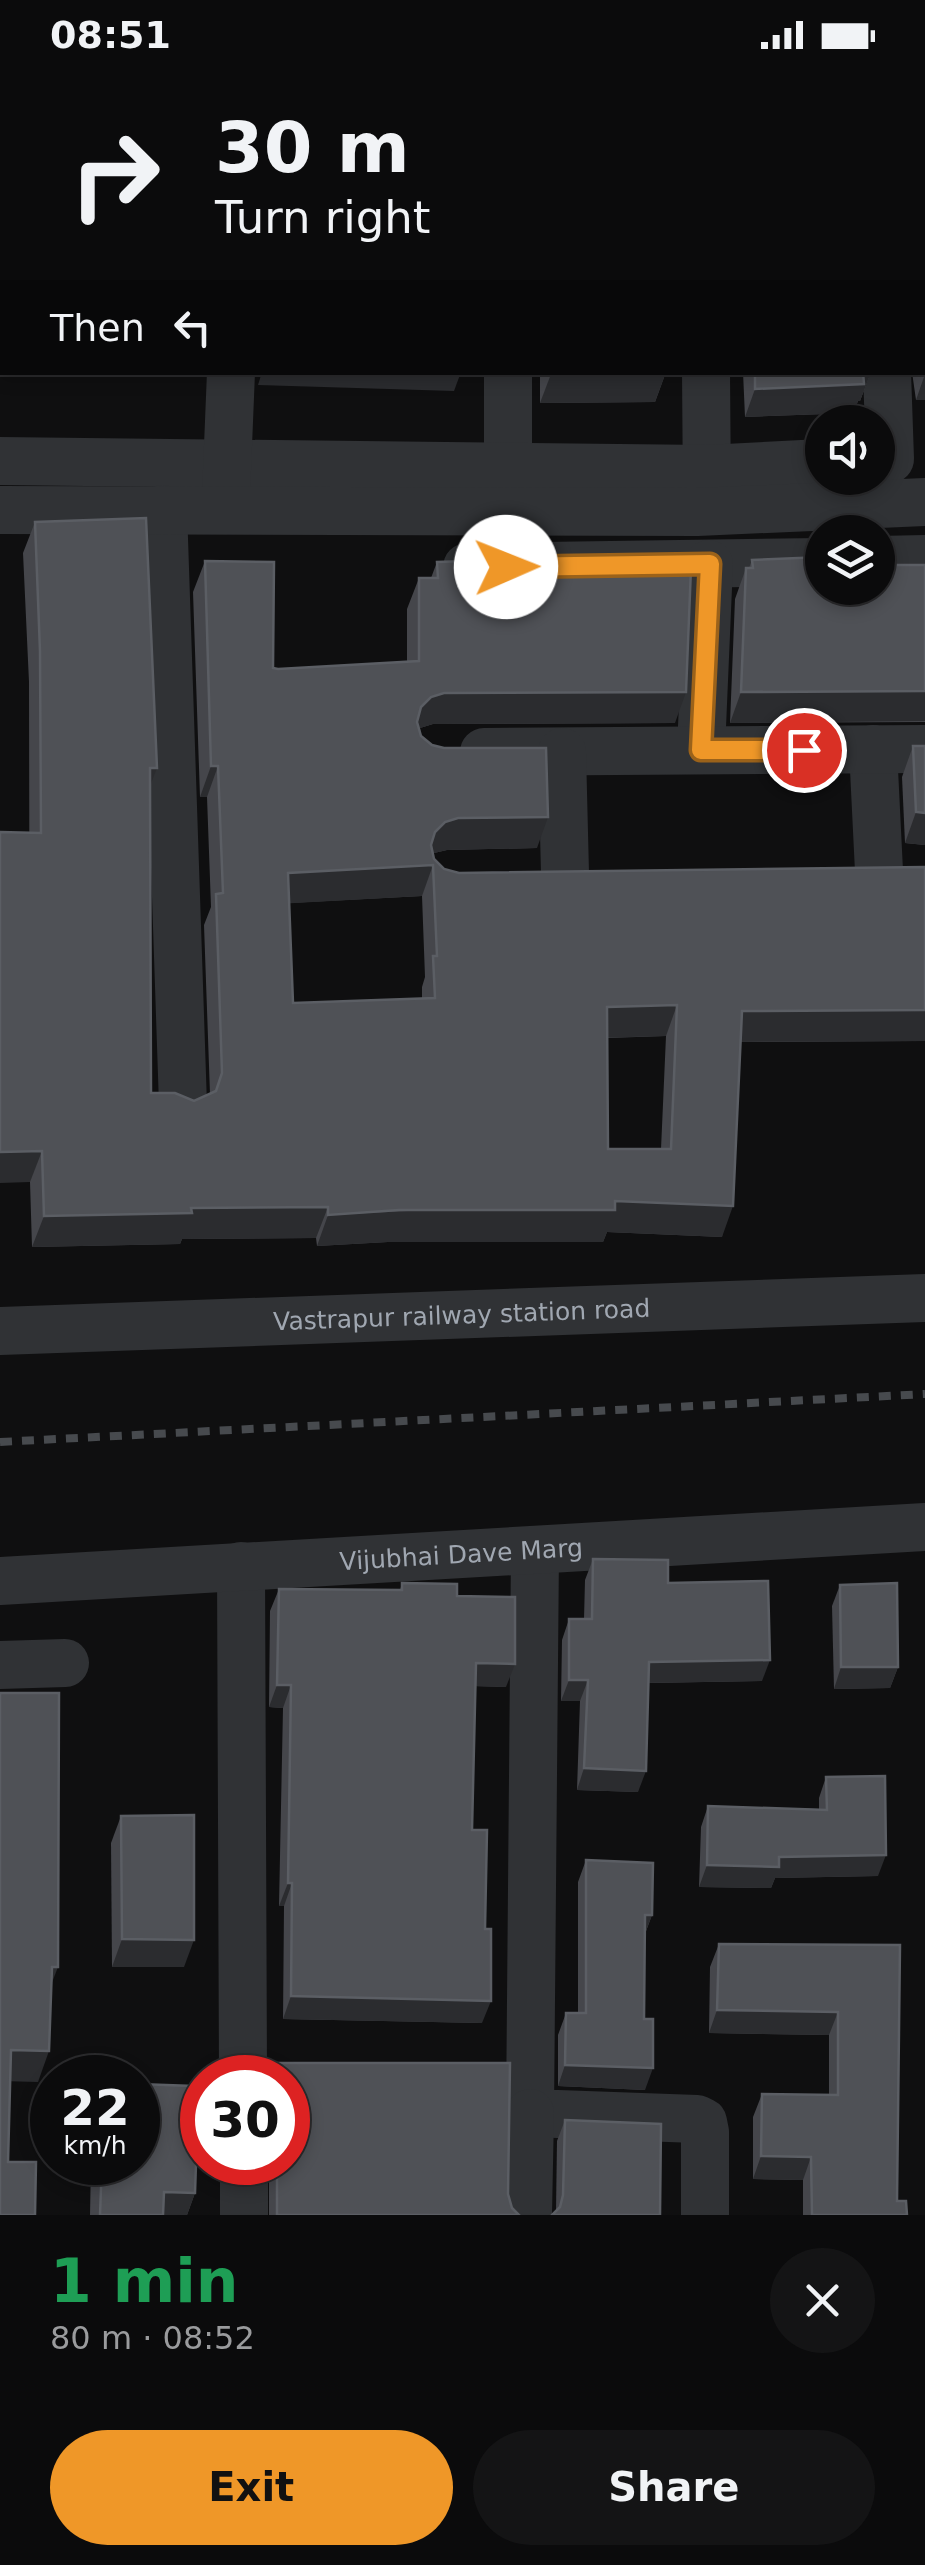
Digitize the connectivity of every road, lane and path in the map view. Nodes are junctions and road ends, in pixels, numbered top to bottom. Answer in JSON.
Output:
{"nodes":[{"id":1,"x":231,"y":375,"type":"edge"},
{"id":2,"x":508,"y":375,"type":"edge"},
{"id":3,"x":706,"y":375,"type":"edge"},
{"id":4,"x":887,"y":375,"type":"edge"},
{"id":5,"x":898,"y":459,"type":"edge"},
{"id":6,"x":0,"y":461,"type":"edge"},
{"id":7,"x":805,"y":469,"type":"edge"},
{"id":8,"x":226,"y":486,"type":"junction"},
{"id":9,"x":508,"y":488,"type":"junction"},
{"id":10,"x":707,"y":501,"type":"junction"},
{"id":11,"x":925,"y":502,"type":"edge"},
{"id":12,"x":163,"y":509,"type":"junction"},
{"id":13,"x":0,"y":510,"type":"edge"},
{"id":14,"x":925,"y":559,"type":"edge"},
{"id":15,"x":895,"y":560,"type":"edge"},
{"id":16,"x":805,"y":562,"type":"edge"},
{"id":17,"x":710,"y":564,"type":"junction"},
{"id":18,"x":468,"y":567,"type":"edge"},
{"id":19,"x":925,"y":749,"type":"edge"},
{"id":20,"x":701,"y":750,"type":"junction"},
{"id":21,"x":873,"y":750,"type":"junction"},
{"id":22,"x":433,"y":752,"type":"edge"},
{"id":23,"x":562,"y":752,"type":"junction"},
{"id":24,"x":881,"y":870,"type":"edge"},
{"id":25,"x":565,"y":873,"type":"edge"},
{"id":26,"x":183,"y":1105,"type":"edge"},
{"id":27,"x":925,"y":1298,"type":"edge"},
{"id":28,"x":0,"y":1331,"type":"edge"},
{"id":29,"x":925,"y":1527,"type":"edge"},
{"id":30,"x":534,"y":1550,"type":"junction"},
{"id":31,"x":241,"y":1566,"type":"junction"},
{"id":32,"x":0,"y":1580,"type":"edge"},
{"id":33,"x":65,"y":1663,"type":"dead end"},
{"id":34,"x":0,"y":1665,"type":"edge"},
{"id":35,"x":244,"y":2055,"type":"edge"},
{"id":36,"x":530,"y":2114,"type":"junction"},
{"id":37,"x":244,"y":2185,"type":"edge"},
{"id":38,"x":244,"y":2215,"type":"edge"},
{"id":39,"x":528,"y":2215,"type":"edge"},
{"id":40,"x":705,"y":2215,"type":"edge"}],
"edges":[{"from":1,"to":8,"type":"street"},
{"from":2,"to":9,"type":"street"},
{"from":3,"to":10,"type":"street"},
{"from":4,"to":5,"type":"street"},
{"from":6,"to":8,"type":"street"},
{"from":7,"to":10,"type":"street"},
{"from":8,"to":9,"type":"street"},
{"from":8,"to":12,"type":"street"},
{"from":9,"to":10,"type":"street"},
{"from":10,"to":11,"type":"street"},
{"from":10,"to":17,"type":"street"},
{"from":12,"to":13,"type":"street"},
{"from":12,"to":26,"type":"street"},
{"from":14,"to":15,"type":"street"},
{"from":16,"to":17,"type":"street"},
{"from":17,"to":18,"type":"street"},
{"from":17,"to":20,"type":"street"},
{"from":19,"to":21,"type":"street"},
{"from":20,"to":21,"type":"street"},
{"from":20,"to":23,"type":"street"},
{"from":21,"to":24,"type":"street"},
{"from":22,"to":23,"type":"street"},
{"from":23,"to":25,"type":"street"},
{"from":27,"to":28,"type":"street","name":"Vastrapur railway station road"},
{"from":29,"to":30,"type":"street","name":"Vijubhai Dave Marg"},
{"from":30,"to":31,"type":"street","name":"Vijubhai Dave Marg"},
{"from":30,"to":36,"type":"street"},
{"from":31,"to":32,"type":"street","name":"Vijubhai Dave Marg"},
{"from":31,"to":35,"type":"street"},
{"from":33,"to":34,"type":"street"},
{"from":36,"to":39,"type":"street"},
{"from":36,"to":40,"type":"street"},
{"from":37,"to":38,"type":"street"}]}
